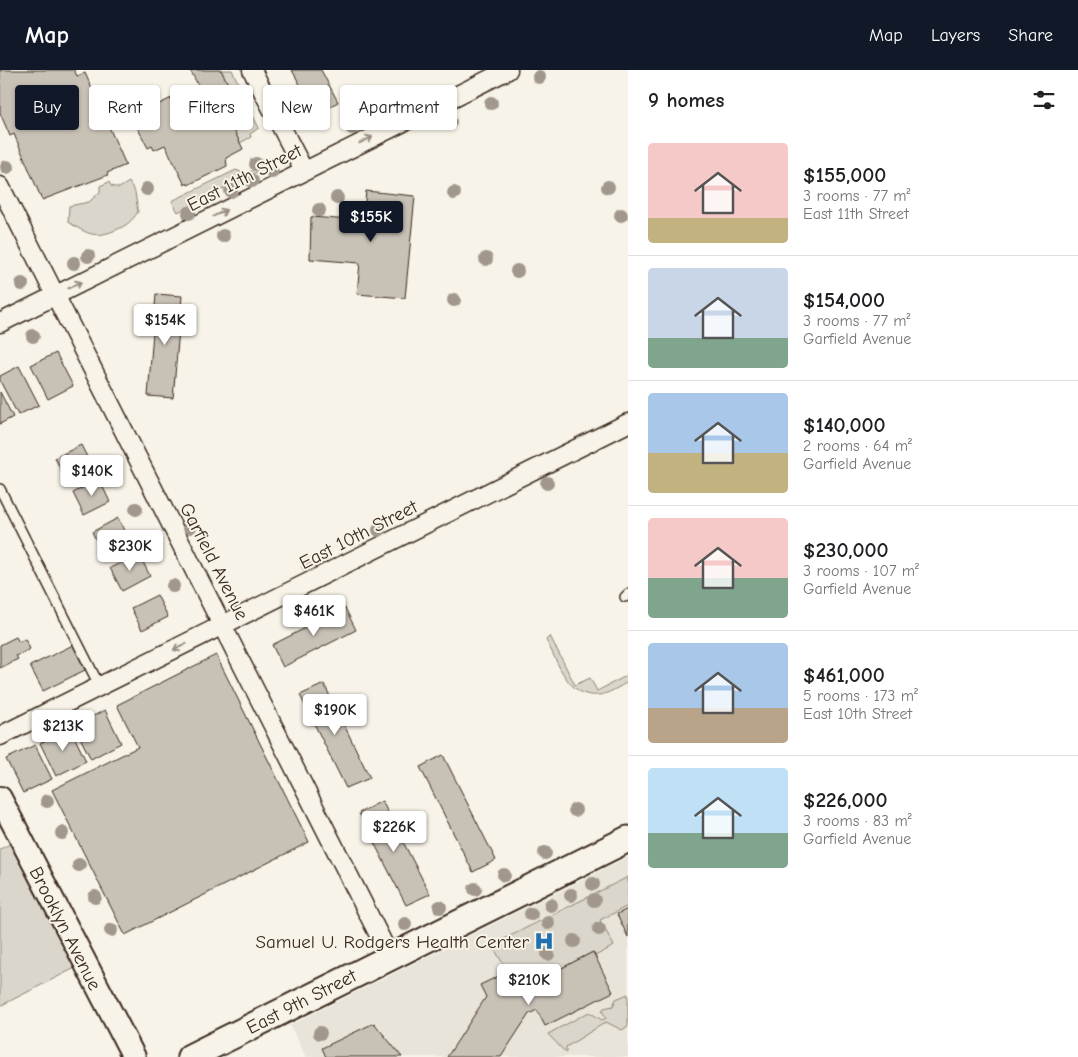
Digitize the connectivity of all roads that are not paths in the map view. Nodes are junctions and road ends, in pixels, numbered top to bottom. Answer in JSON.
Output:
{"nodes":[{"id":1,"x":252,"y":70,"type":"edge"},
{"id":2,"x":508,"y":70,"type":"edge"},
{"id":3,"x":304,"y":171,"type":"junction"},
{"id":4,"x":0,"y":186,"type":"edge"},
{"id":5,"x":55,"y":295,"type":"junction"},
{"id":6,"x":0,"y":323,"type":"edge"},
{"id":7,"x":628,"y":423,"type":"edge"},
{"id":8,"x":0,"y":489,"type":"edge"},
{"id":9,"x":224,"y":625,"type":"junction"},
{"id":10,"x":100,"y":687,"type":"junction"},
{"id":11,"x":0,"y":736,"type":"edge"},
{"id":12,"x":0,"y":798,"type":"edge"},
{"id":13,"x":628,"y":839,"type":"edge"},
{"id":14,"x":390,"y":957,"type":"junction"},
{"id":15,"x":134,"y":1057,"type":"edge"},
{"id":16,"x":190,"y":1057,"type":"edge"}],
"edges":[{"from":1,"to":3,"type":"street"},
{"from":3,"to":2,"type":"street","name":"East 11th Street","one_way":true},
{"from":5,"to":3,"type":"street","name":"East 11th Street","one_way":true},
{"from":4,"to":5,"type":"street","name":"Garfield Avenue"},
{"from":5,"to":6,"type":"street","name":"East 11th Street"},
{"from":5,"to":9,"type":"street","name":"Garfield Avenue"},
{"from":7,"to":9,"type":"street","name":"East 10th Street"},
{"from":8,"to":10,"type":"lane"},
{"from":9,"to":10,"type":"street","name":"East 10th Street","one_way":true},
{"from":9,"to":14,"type":"street","name":"Garfield Avenue"},
{"from":10,"to":11,"type":"street","name":"East 10th Street"},
{"from":12,"to":15,"type":"street","name":"Brooklyn Avenue"},
{"from":13,"to":14,"type":"main road","name":"East 9th Street"},
{"from":14,"to":16,"type":"main road","name":"East 9th Street"}]}
